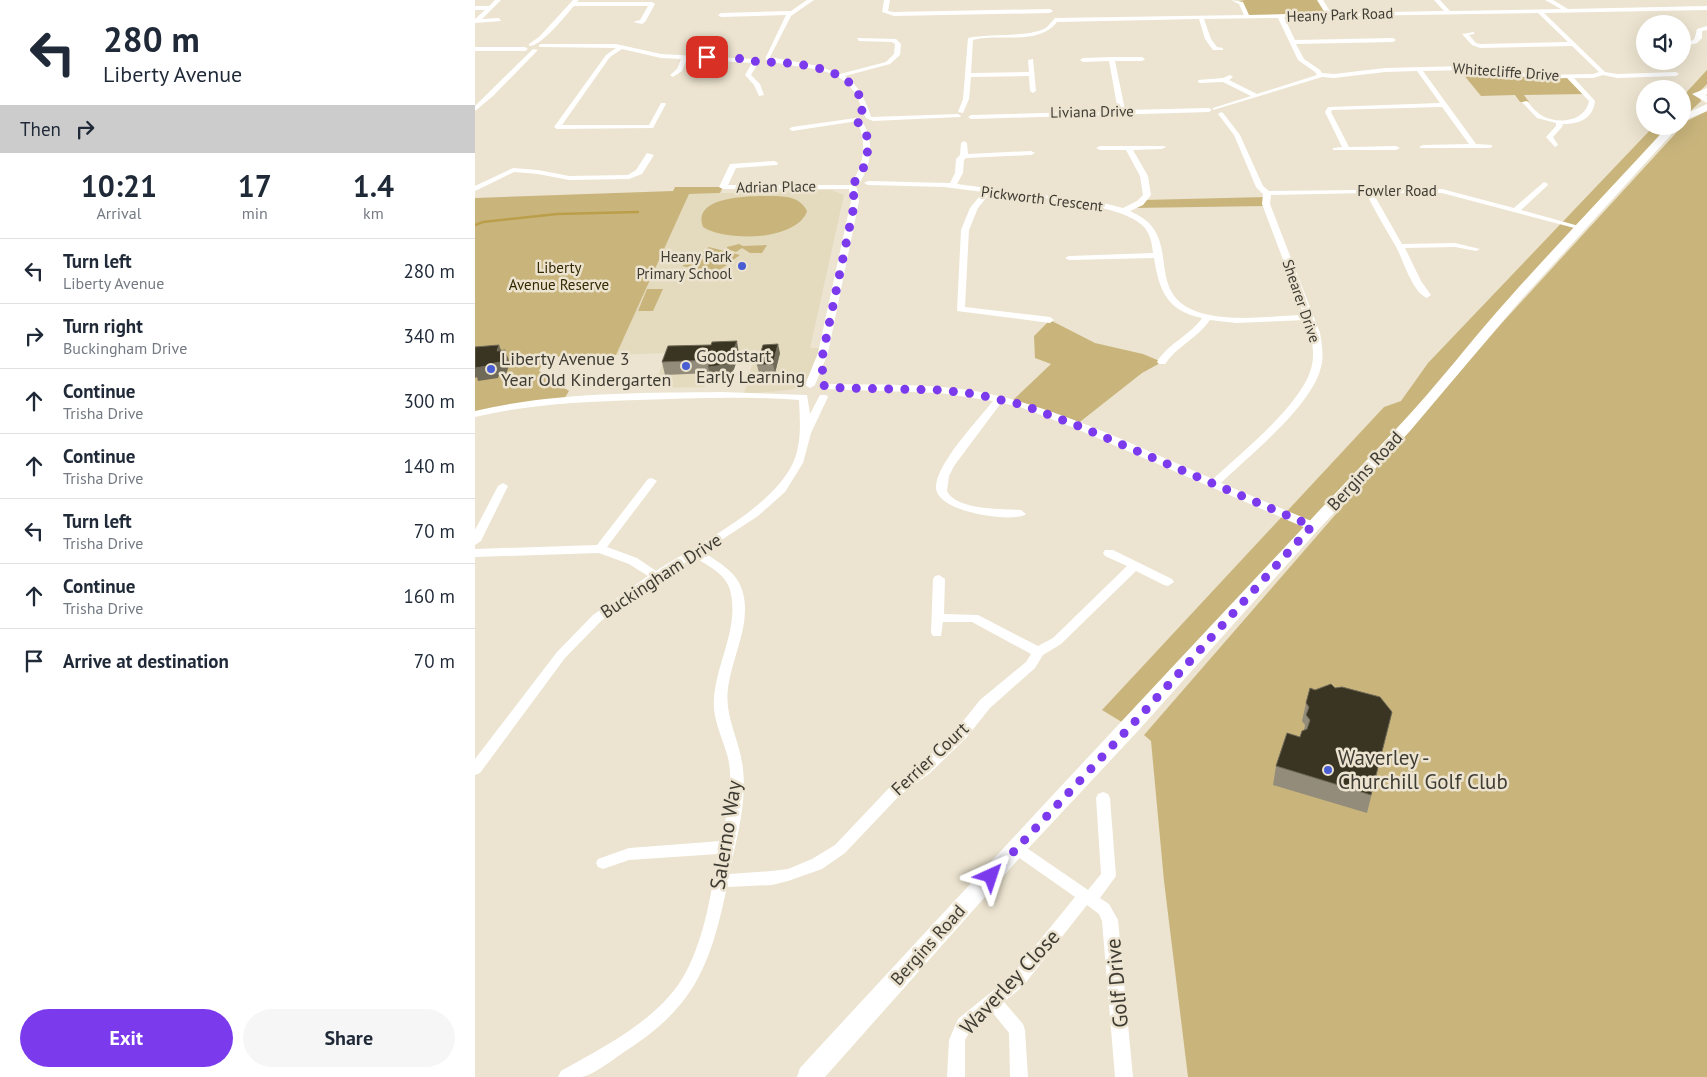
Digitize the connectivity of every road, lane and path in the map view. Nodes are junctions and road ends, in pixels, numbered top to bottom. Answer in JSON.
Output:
{"nodes":[{"id":1,"x":498,"y":0,"type":"edge"},
{"id":2,"x":811,"y":0,"type":"edge"},
{"id":3,"x":887,"y":0,"type":"edge"},
{"id":4,"x":1239,"y":0,"type":"edge"},
{"id":5,"x":1320,"y":0,"type":"edge"},
{"id":6,"x":1437,"y":0,"type":"edge"},
{"id":7,"x":1548,"y":0,"type":"edge"},
{"id":8,"x":573,"y":2,"type":"edge"},
{"id":9,"x":1658,"y":2,"type":"dead end"},
{"id":10,"x":972,"y":5,"type":"dead end"},
{"id":11,"x":475,"y":8,"type":"edge"},
{"id":12,"x":491,"y":8,"type":"junction"},
{"id":13,"x":1707,"y":8,"type":"edge"},
{"id":14,"x":1666,"y":9,"type":"junction"},
{"id":15,"x":1567,"y":10,"type":"junction"},
{"id":16,"x":972,"y":12,"type":"junction"},
{"id":17,"x":1447,"y":12,"type":"junction"},
{"id":18,"x":1540,"y":12,"type":"junction"},
{"id":19,"x":790,"y":14,"type":"junction"},
{"id":20,"x":721,"y":15,"type":"dead end"},
{"id":21,"x":1329,"y":15,"type":"junction"},
{"id":22,"x":1247,"y":16,"type":"junction"},
{"id":23,"x":1201,"y":17,"type":"junction"},
{"id":24,"x":1281,"y":17,"type":"junction"},
{"id":25,"x":499,"y":20,"type":"dead end"},
{"id":26,"x":1055,"y":20,"type":"junction"},
{"id":27,"x":476,"y":21,"type":"edge"},
{"id":28,"x":642,"y":22,"type":"dead end"},
{"id":29,"x":1707,"y":28,"type":"edge"},
{"id":30,"x":1457,"y":34,"type":"dead end"},
{"id":31,"x":1465,"y":34,"type":"junction"},
{"id":32,"x":1472,"y":34,"type":"dead end"},
{"id":33,"x":859,"y":39,"type":"dead end"},
{"id":34,"x":1293,"y":42,"type":"junction"},
{"id":35,"x":1691,"y":43,"type":"edge"},
{"id":36,"x":1400,"y":44,"type":"dead end"},
{"id":37,"x":1574,"y":44,"type":"junction"},
{"id":38,"x":1477,"y":46,"type":"junction"},
{"id":39,"x":621,"y":47,"type":"junction"},
{"id":40,"x":533,"y":48,"type":"junction"},
{"id":41,"x":475,"y":49,"type":"edge"},
{"id":42,"x":1214,"y":49,"type":"dead end"},
{"id":43,"x":1479,"y":52,"type":"dead end"},
{"id":44,"x":685,"y":57,"type":"junction"},
{"id":45,"x":1112,"y":59,"type":"junction"},
{"id":46,"x":1142,"y":59,"type":"dead end"},
{"id":47,"x":1031,"y":60,"type":"dead end"},
{"id":48,"x":1083,"y":60,"type":"dead end"},
{"id":49,"x":760,"y":61,"type":"junction"},
{"id":50,"x":1419,"y":70,"type":"junction"},
{"id":51,"x":1603,"y":73,"type":"junction"},
{"id":52,"x":1032,"y":74,"type":"junction"},
{"id":53,"x":673,"y":75,"type":"dead end"},
{"id":54,"x":968,"y":75,"type":"junction"},
{"id":55,"x":1671,"y":75,"type":"dead end"},
{"id":56,"x":839,"y":76,"type":"junction"},
{"id":57,"x":1320,"y":76,"type":"junction"},
{"id":58,"x":1568,"y":76,"type":"junction"},
{"id":59,"x":1200,"y":81,"type":"dead end"},
{"id":60,"x":1033,"y":91,"type":"dead end"},
{"id":61,"x":1705,"y":93,"type":"edge"},
{"id":62,"x":761,"y":95,"type":"dead end"},
{"id":63,"x":1256,"y":96,"type":"junction"},
{"id":64,"x":966,"y":99,"type":"junction"},
{"id":65,"x":1524,"y":102,"type":"dead end"},
{"id":66,"x":663,"y":104,"type":"dead end"},
{"id":67,"x":1444,"y":105,"type":"junction"},
{"id":68,"x":1707,"y":107,"type":"edge"},
{"id":69,"x":475,"y":109,"type":"edge"},
{"id":70,"x":1695,"y":111,"type":"junction"},
{"id":71,"x":1122,"y":112,"type":"junction"},
{"id":72,"x":1215,"y":112,"type":"junction"},
{"id":73,"x":1691,"y":113,"type":"edge"},
{"id":74,"x":960,"y":114,"type":"junction"},
{"id":75,"x":971,"y":114,"type":"junction"},
{"id":76,"x":865,"y":121,"type":"junction"},
{"id":77,"x":1558,"y":121,"type":"junction"},
{"id":78,"x":792,"y":129,"type":"dead end"},
{"id":79,"x":1666,"y":135,"type":"edge"},
{"id":80,"x":964,"y":143,"type":"dead end"},
{"id":81,"x":1555,"y":145,"type":"junction"},
{"id":82,"x":1565,"y":145,"type":"dead end"},
{"id":83,"x":1473,"y":146,"type":"junction"},
{"id":84,"x":1490,"y":146,"type":"dead end"},
{"id":85,"x":1547,"y":146,"type":"dead end"},
{"id":86,"x":1162,"y":147,"type":"dead end"},
{"id":87,"x":1423,"y":147,"type":"dead end"},
{"id":88,"x":1100,"y":148,"type":"dead end"},
{"id":89,"x":1129,"y":148,"type":"junction"},
{"id":90,"x":1396,"y":148,"type":"dead end"},
{"id":91,"x":1335,"y":149,"type":"dead end"},
{"id":92,"x":1347,"y":149,"type":"junction"},
{"id":93,"x":1031,"y":153,"type":"dead end"},
{"id":94,"x":650,"y":154,"type":"dead end"},
{"id":95,"x":964,"y":156,"type":"junction"},
{"id":96,"x":774,"y":163,"type":"dead end"},
{"id":97,"x":863,"y":170,"type":"junction"},
{"id":98,"x":1544,"y":184,"type":"dead end"},
{"id":99,"x":853,"y":185,"type":"junction"},
{"id":100,"x":866,"y":186,"type":"junction"},
{"id":101,"x":952,"y":186,"type":"junction"},
{"id":102,"x":475,"y":189,"type":"edge"},
{"id":103,"x":1368,"y":191,"type":"junction"},
{"id":104,"x":987,"y":192,"type":"junction"},
{"id":105,"x":1267,"y":193,"type":"junction"},
{"id":106,"x":855,"y":201,"type":"junction"},
{"id":107,"x":1516,"y":210,"type":"junction"},
{"id":108,"x":1124,"y":211,"type":"junction"},
{"id":109,"x":1582,"y":228,"type":"junction"},
{"id":110,"x":1401,"y":246,"type":"junction"},
{"id":111,"x":1476,"y":249,"type":"dead end"},
{"id":112,"x":1159,"y":255,"type":"junction"},
{"id":113,"x":1069,"y":258,"type":"dead end"},
{"id":114,"x":1427,"y":295,"type":"dead end"},
{"id":115,"x":1207,"y":317,"type":"junction"},
{"id":116,"x":1309,"y":317,"type":"junction"},
{"id":117,"x":1050,"y":320,"type":"dead end"},
{"id":118,"x":822,"y":358,"type":"junction"},
{"id":119,"x":1161,"y":362,"type":"dead end"},
{"id":120,"x":825,"y":391,"type":"junction"},
{"id":121,"x":806,"y":392,"type":"junction"},
{"id":122,"x":999,"y":399,"type":"junction"},
{"id":123,"x":475,"y":414,"type":"edge"},
{"id":124,"x":806,"y":433,"type":"junction"},
{"id":125,"x":652,"y":481,"type":"dead end"},
{"id":126,"x":1215,"y":484,"type":"junction"},
{"id":127,"x":503,"y":486,"type":"dead end"},
{"id":128,"x":1021,"y":514,"type":"dead end"},
{"id":129,"x":1312,"y":526,"type":"junction"},
{"id":130,"x":475,"y":541,"type":"edge"},
{"id":131,"x":600,"y":549,"type":"junction"},
{"id":132,"x":695,"y":552,"type":"junction"},
{"id":133,"x":475,"y":553,"type":"edge"},
{"id":134,"x":1109,"y":553,"type":"dead end"},
{"id":135,"x":1134,"y":566,"type":"junction"},
{"id":136,"x":656,"y":576,"type":"junction"},
{"id":137,"x":939,"y":579,"type":"dead end"},
{"id":138,"x":1168,"y":582,"type":"dead end"},
{"id":139,"x":939,"y":618,"type":"junction"},
{"id":140,"x":937,"y":633,"type":"dead end"},
{"id":141,"x":1038,"y":652,"type":"junction"},
{"id":142,"x":475,"y":768,"type":"edge"},
{"id":143,"x":1103,"y":798,"type":"dead end"},
{"id":144,"x":727,"y":847,"type":"junction"},
{"id":145,"x":1016,"y":848,"type":"junction"},
{"id":146,"x":603,"y":863,"type":"dead end"},
{"id":147,"x":720,"y":881,"type":"junction"},
{"id":148,"x":1087,"y":898,"type":"junction"},
{"id":149,"x":994,"y":1002,"type":"junction"},
{"id":150,"x":567,"y":1077,"type":"edge"},
{"id":151,"x":809,"y":1077,"type":"edge"},
{"id":152,"x":956,"y":1077,"type":"edge"},
{"id":153,"x":1019,"y":1077,"type":"edge"},
{"id":154,"x":1125,"y":1077,"type":"edge"}],
"edges":[{"from":1,"to":12,"type":"street"},
{"from":2,"to":19,"type":"street"},
{"from":3,"to":16,"type":"street"},
{"from":4,"to":22,"type":"street"},
{"from":5,"to":21,"type":"street"},
{"from":6,"to":17,"type":"street"},
{"from":7,"to":15,"type":"street"},
{"from":8,"to":28,"type":"street"},
{"from":8,"to":40,"type":"street"},
{"from":9,"to":14,"type":"street"},
{"from":10,"to":16,"type":"street"},
{"from":11,"to":12,"type":"street"},
{"from":12,"to":27,"type":"street"},
{"from":13,"to":14,"type":"street","name":"Heany Park Road"},
{"from":14,"to":15,"type":"street","name":"Heany Park Road"},
{"from":15,"to":18,"type":"street","name":"Heany Park Road"},
{"from":16,"to":26,"type":"street"},
{"from":17,"to":18,"type":"street","name":"Heany Park Road"},
{"from":17,"to":21,"type":"street","name":"Heany Park Road"},
{"from":18,"to":37,"type":"street","name":"Whitecliffe Drive"},
{"from":19,"to":20,"type":"street"},
{"from":19,"to":49,"type":"street"},
{"from":21,"to":24,"type":"street","name":"Heany Park Road"},
{"from":22,"to":23,"type":"street","name":"Heany Park Road"},
{"from":22,"to":24,"type":"street","name":"Heany Park Road"},
{"from":23,"to":26,"type":"street","name":"Heany Park Road"},
{"from":23,"to":42,"type":"street"},
{"from":24,"to":34,"type":"street"},
{"from":25,"to":27,"type":"street"},
{"from":26,"to":54,"type":"street"},
{"from":29,"to":35,"type":"street"},
{"from":30,"to":31,"type":"street"},
{"from":31,"to":32,"type":"street"},
{"from":31,"to":38,"type":"street"},
{"from":33,"to":56,"type":"street"},
{"from":34,"to":36,"type":"street"},
{"from":34,"to":57,"type":"street"},
{"from":37,"to":38,"type":"street"},
{"from":37,"to":51,"type":"street","name":"Whitecliffe Drive"},
{"from":38,"to":43,"type":"street"},
{"from":39,"to":40,"type":"street"},
{"from":39,"to":44,"type":"street"},
{"from":39,"to":66,"type":"street"},
{"from":40,"to":41,"type":"street"},
{"from":40,"to":69,"type":"street"},
{"from":44,"to":49,"type":"street"},
{"from":44,"to":53,"type":"street"},
{"from":45,"to":46,"type":"street"},
{"from":45,"to":48,"type":"street"},
{"from":45,"to":71,"type":"street"},
{"from":47,"to":52,"type":"street"},
{"from":49,"to":56,"type":"street"},
{"from":49,"to":62,"type":"street"},
{"from":50,"to":57,"type":"street","name":"Whitecliffe Drive"},
{"from":50,"to":58,"type":"street","name":"Whitecliffe Drive"},
{"from":50,"to":67,"type":"street"},
{"from":51,"to":55,"type":"street"},
{"from":51,"to":58,"type":"street","name":"Whitecliffe Drive"},
{"from":52,"to":54,"type":"street"},
{"from":52,"to":60,"type":"street"},
{"from":54,"to":64,"type":"street"},
{"from":56,"to":76,"type":"street"},
{"from":57,"to":63,"type":"street"},
{"from":58,"to":77,"type":"street"},
{"from":59,"to":63,"type":"street"},
{"from":61,"to":70,"type":"main road"},
{"from":63,"to":72,"type":"street"},
{"from":64,"to":74,"type":"street"},
{"from":64,"to":75,"type":"street"},
{"from":65,"to":77,"type":"street"},
{"from":67,"to":83,"type":"street"},
{"from":67,"to":92,"type":"street"},
{"from":68,"to":70,"type":"main road"},
{"from":70,"to":73,"type":"main road"},
{"from":71,"to":72,"type":"street","name":"Liviana Drive"},
{"from":71,"to":75,"type":"street","name":"Liviana Drive"},
{"from":72,"to":105,"type":"street","name":"Shearer Drive"},
{"from":74,"to":75,"type":"street","name":"Liviana Drive"},
{"from":74,"to":76,"type":"street"},
{"from":76,"to":78,"type":"street"},
{"from":76,"to":97,"type":"street"},
{"from":77,"to":81,"type":"street"},
{"from":79,"to":109,"type":"main road","name":"Bergins Road"},
{"from":80,"to":95,"type":"street"},
{"from":81,"to":82,"type":"street"},
{"from":81,"to":85,"type":"street"},
{"from":83,"to":84,"type":"street"},
{"from":83,"to":87,"type":"street"},
{"from":86,"to":89,"type":"street"},
{"from":88,"to":89,"type":"street"},
{"from":89,"to":108,"type":"street"},
{"from":90,"to":92,"type":"street"},
{"from":91,"to":92,"type":"street"},
{"from":93,"to":95,"type":"street"},
{"from":94,"to":102,"type":"street"},
{"from":95,"to":101,"type":"street"},
{"from":96,"to":99,"type":"street","name":"Adrian Place"},
{"from":97,"to":99,"type":"street"},
{"from":97,"to":100,"type":"street"},
{"from":98,"to":107,"type":"street"},
{"from":99,"to":100,"type":"street","name":"Adrian Place"},
{"from":99,"to":106,"type":"street","name":"Buckingham Drive"},
{"from":100,"to":101,"type":"street","name":"Pickworth Crescent"},
{"from":100,"to":106,"type":"street","name":"Buckingham Drive"},
{"from":101,"to":104,"type":"street","name":"Pickworth Crescent"},
{"from":103,"to":105,"type":"street","name":"Fowler Road"},
{"from":103,"to":107,"type":"street","name":"Fowler Road"},
{"from":103,"to":110,"type":"street"},
{"from":104,"to":108,"type":"street","name":"Pickworth Crescent"},
{"from":104,"to":117,"type":"street"},
{"from":105,"to":116,"type":"street","name":"Shearer Drive"},
{"from":106,"to":118,"type":"street","name":"Buckingham Drive"},
{"from":107,"to":109,"type":"street","name":"Fowler Road"},
{"from":108,"to":112,"type":"street","name":"Pickworth Crescent"},
{"from":109,"to":129,"type":"main road","name":"Bergins Road"},
{"from":110,"to":111,"type":"street"},
{"from":110,"to":114,"type":"street"},
{"from":112,"to":113,"type":"street"},
{"from":112,"to":115,"type":"street","name":"Pickworth Crescent"},
{"from":115,"to":116,"type":"street","name":"Pickworth Crescent"},
{"from":115,"to":119,"type":"street"},
{"from":116,"to":126,"type":"street","name":"Shearer Drive"},
{"from":118,"to":120,"type":"street","name":"Buckingham Drive"},
{"from":118,"to":121,"type":"street","name":"Buckingham Drive"},
{"from":120,"to":121,"type":"street"},
{"from":120,"to":121,"type":"street"},
{"from":120,"to":122,"type":"street"},
{"from":120,"to":124,"type":"street","name":"Buckingham Drive"},
{"from":121,"to":123,"type":"street"},
{"from":121,"to":124,"type":"street","name":"Buckingham Drive"},
{"from":122,"to":126,"type":"street"},
{"from":122,"to":128,"type":"street"},
{"from":124,"to":132,"type":"street","name":"Buckingham Drive"},
{"from":125,"to":131,"type":"street"},
{"from":126,"to":129,"type":"street"},
{"from":127,"to":130,"type":"street"},
{"from":129,"to":145,"type":"main road","name":"Bergins Road"},
{"from":131,"to":133,"type":"street"},
{"from":131,"to":136,"type":"street"},
{"from":132,"to":136,"type":"street","name":"Buckingham Drive"},
{"from":132,"to":144,"type":"street","name":"Salerno Way"},
{"from":134,"to":135,"type":"street"},
{"from":135,"to":138,"type":"street"},
{"from":135,"to":141,"type":"street","name":"Ferrier Court"},
{"from":136,"to":142,"type":"street","name":"Buckingham Drive"},
{"from":137,"to":139,"type":"street"},
{"from":139,"to":140,"type":"street"},
{"from":139,"to":141,"type":"street"},
{"from":141,"to":147,"type":"street","name":"Ferrier Court"},
{"from":143,"to":148,"type":"street"},
{"from":144,"to":146,"type":"street"},
{"from":144,"to":147,"type":"street","name":"Salerno Way"},
{"from":145,"to":148,"type":"street"},
{"from":145,"to":151,"type":"main road","name":"Bergins Road"},
{"from":147,"to":150,"type":"street","name":"Salerno Way"},
{"from":148,"to":149,"type":"street","name":"Waverley Close"},
{"from":148,"to":154,"type":"street","name":"Golf Drive"},
{"from":149,"to":152,"type":"street","name":"Waverley Close"},
{"from":149,"to":153,"type":"street"}]}
